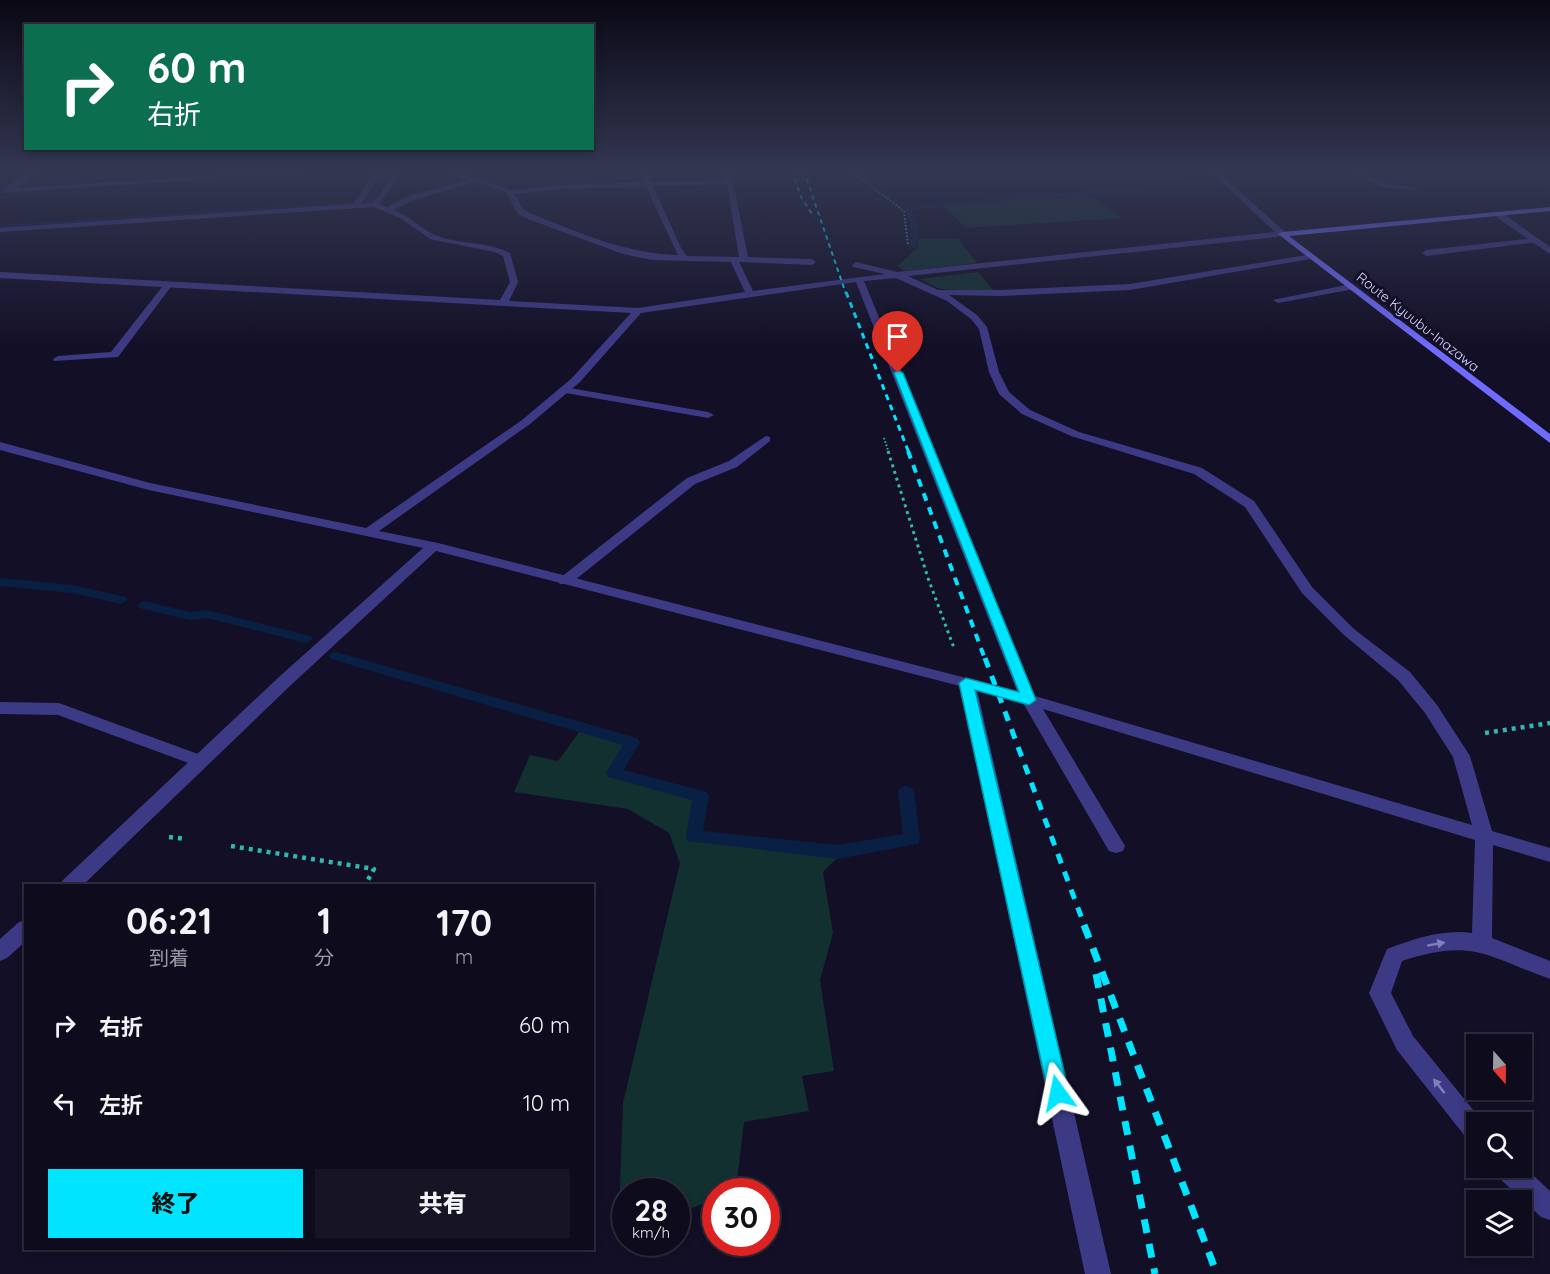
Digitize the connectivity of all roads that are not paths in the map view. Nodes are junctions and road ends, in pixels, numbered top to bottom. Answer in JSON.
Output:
{"nodes":[{"id":1,"x":425,"y":230,"type":"edge"},
{"id":2,"x":567,"y":230,"type":"edge"},
{"id":3,"x":668,"y":230,"type":"edge"},
{"id":4,"x":736,"y":230,"type":"edge"},
{"id":5,"x":1278,"y":230,"type":"edge"},
{"id":6,"x":1320,"y":230,"type":"edge"},
{"id":7,"x":1521,"y":230,"type":"edge"},
{"id":8,"x":1282,"y":234,"type":"junction"},
{"id":9,"x":1534,"y":240,"type":"junction"},
{"id":10,"x":1550,"y":251,"type":"edge"},
{"id":11,"x":1426,"y":254,"type":"dead end"},
{"id":12,"x":1310,"y":256,"type":"junction"},
{"id":13,"x":685,"y":259,"type":"junction"},
{"id":14,"x":739,"y":260,"type":"junction"},
{"id":15,"x":812,"y":262,"type":"dead end"},
{"id":16,"x":857,"y":272,"type":"junction"},
{"id":17,"x":0,"y":275,"type":"edge"},
{"id":18,"x":897,"y":275,"type":"junction"},
{"id":19,"x":169,"y":284,"type":"junction"},
{"id":20,"x":1351,"y":287,"type":"junction"},
{"id":21,"x":936,"y":292,"type":"junction"},
{"id":22,"x":750,"y":294,"type":"junction"},
{"id":23,"x":1278,"y":300,"type":"dead end"},
{"id":24,"x":503,"y":303,"type":"junction"},
{"id":25,"x":638,"y":311,"type":"junction"},
{"id":26,"x":58,"y":358,"type":"dead end"},
{"id":27,"x":564,"y":390,"type":"junction"},
{"id":28,"x":708,"y":415,"type":"dead end"},
{"id":29,"x":766,"y":439,"type":"dead end"},
{"id":30,"x":1550,"y":440,"type":"edge"},
{"id":31,"x":0,"y":446,"type":"edge"},
{"id":32,"x":369,"y":532,"type":"junction"},
{"id":33,"x":434,"y":546,"type":"junction"},
{"id":34,"x":565,"y":581,"type":"junction"},
{"id":35,"x":966,"y":683,"type":"junction"},
{"id":36,"x":1029,"y":700,"type":"junction"},
{"id":37,"x":0,"y":708,"type":"edge"},
{"id":38,"x":200,"y":761,"type":"junction"},
{"id":39,"x":1484,"y":834,"type":"junction"},
{"id":40,"x":1116,"y":846,"type":"dead end"},
{"id":41,"x":1550,"y":855,"type":"edge"},
{"id":42,"x":71,"y":884,"type":"edge"},
{"id":43,"x":24,"y":930,"type":"edge"},
{"id":44,"x":1482,"y":945,"type":"junction"},
{"id":45,"x":0,"y":952,"type":"edge"},
{"id":46,"x":1550,"y":970,"type":"edge"},
{"id":47,"x":1466,"y":1119,"type":"edge"},
{"id":48,"x":1518,"y":1178,"type":"edge"},
{"id":49,"x":1550,"y":1208,"type":"edge"},
{"id":50,"x":1098,"y":1274,"type":"edge"}],
"edges":[{"from":1,"to":24,"type":"street"},
{"from":2,"to":13,"type":"street"},
{"from":3,"to":13,"type":"street"},
{"from":4,"to":14,"type":"street"},
{"from":5,"to":8,"type":"street"},
{"from":6,"to":8,"type":"main road"},
{"from":7,"to":9,"type":"street"},
{"from":8,"to":12,"type":"main road","name":"Route Kyuubu-Inazawa"},
{"from":8,"to":18,"type":"street"},
{"from":9,"to":10,"type":"street"},
{"from":9,"to":11,"type":"street"},
{"from":12,"to":20,"type":"main road","name":"Route Kyuubu-Inazawa"},
{"from":12,"to":21,"type":"street"},
{"from":13,"to":14,"type":"street"},
{"from":14,"to":15,"type":"street"},
{"from":14,"to":22,"type":"street"},
{"from":16,"to":18,"type":"street"},
{"from":16,"to":18,"type":"street"},
{"from":16,"to":22,"type":"street"},
{"from":16,"to":36,"type":"street"},
{"from":17,"to":19,"type":"street"},
{"from":18,"to":21,"type":"street"},
{"from":19,"to":24,"type":"street"},
{"from":19,"to":26,"type":"street"},
{"from":20,"to":23,"type":"street"},
{"from":20,"to":30,"type":"main road","name":"Route Kyuubu-Inazawa"},
{"from":21,"to":39,"type":"street"},
{"from":22,"to":25,"type":"street"},
{"from":24,"to":25,"type":"street"},
{"from":25,"to":27,"type":"street"},
{"from":27,"to":28,"type":"street"},
{"from":27,"to":32,"type":"street"},
{"from":29,"to":34,"type":"street"},
{"from":31,"to":32,"type":"street"},
{"from":32,"to":33,"type":"street"},
{"from":33,"to":34,"type":"street"},
{"from":33,"to":38,"type":"street"},
{"from":34,"to":35,"type":"street"},
{"from":35,"to":36,"type":"street"},
{"from":35,"to":50,"type":"street"},
{"from":36,"to":39,"type":"street"},
{"from":36,"to":40,"type":"street"},
{"from":37,"to":38,"type":"street"},
{"from":38,"to":42,"type":"street"},
{"from":39,"to":41,"type":"street"},
{"from":39,"to":44,"type":"street"},
{"from":43,"to":45,"type":"street"},
{"from":44,"to":46,"type":"street"},
{"from":47,"to":44,"type":"street","one_way":true},
{"from":48,"to":49,"type":"street"}]}
